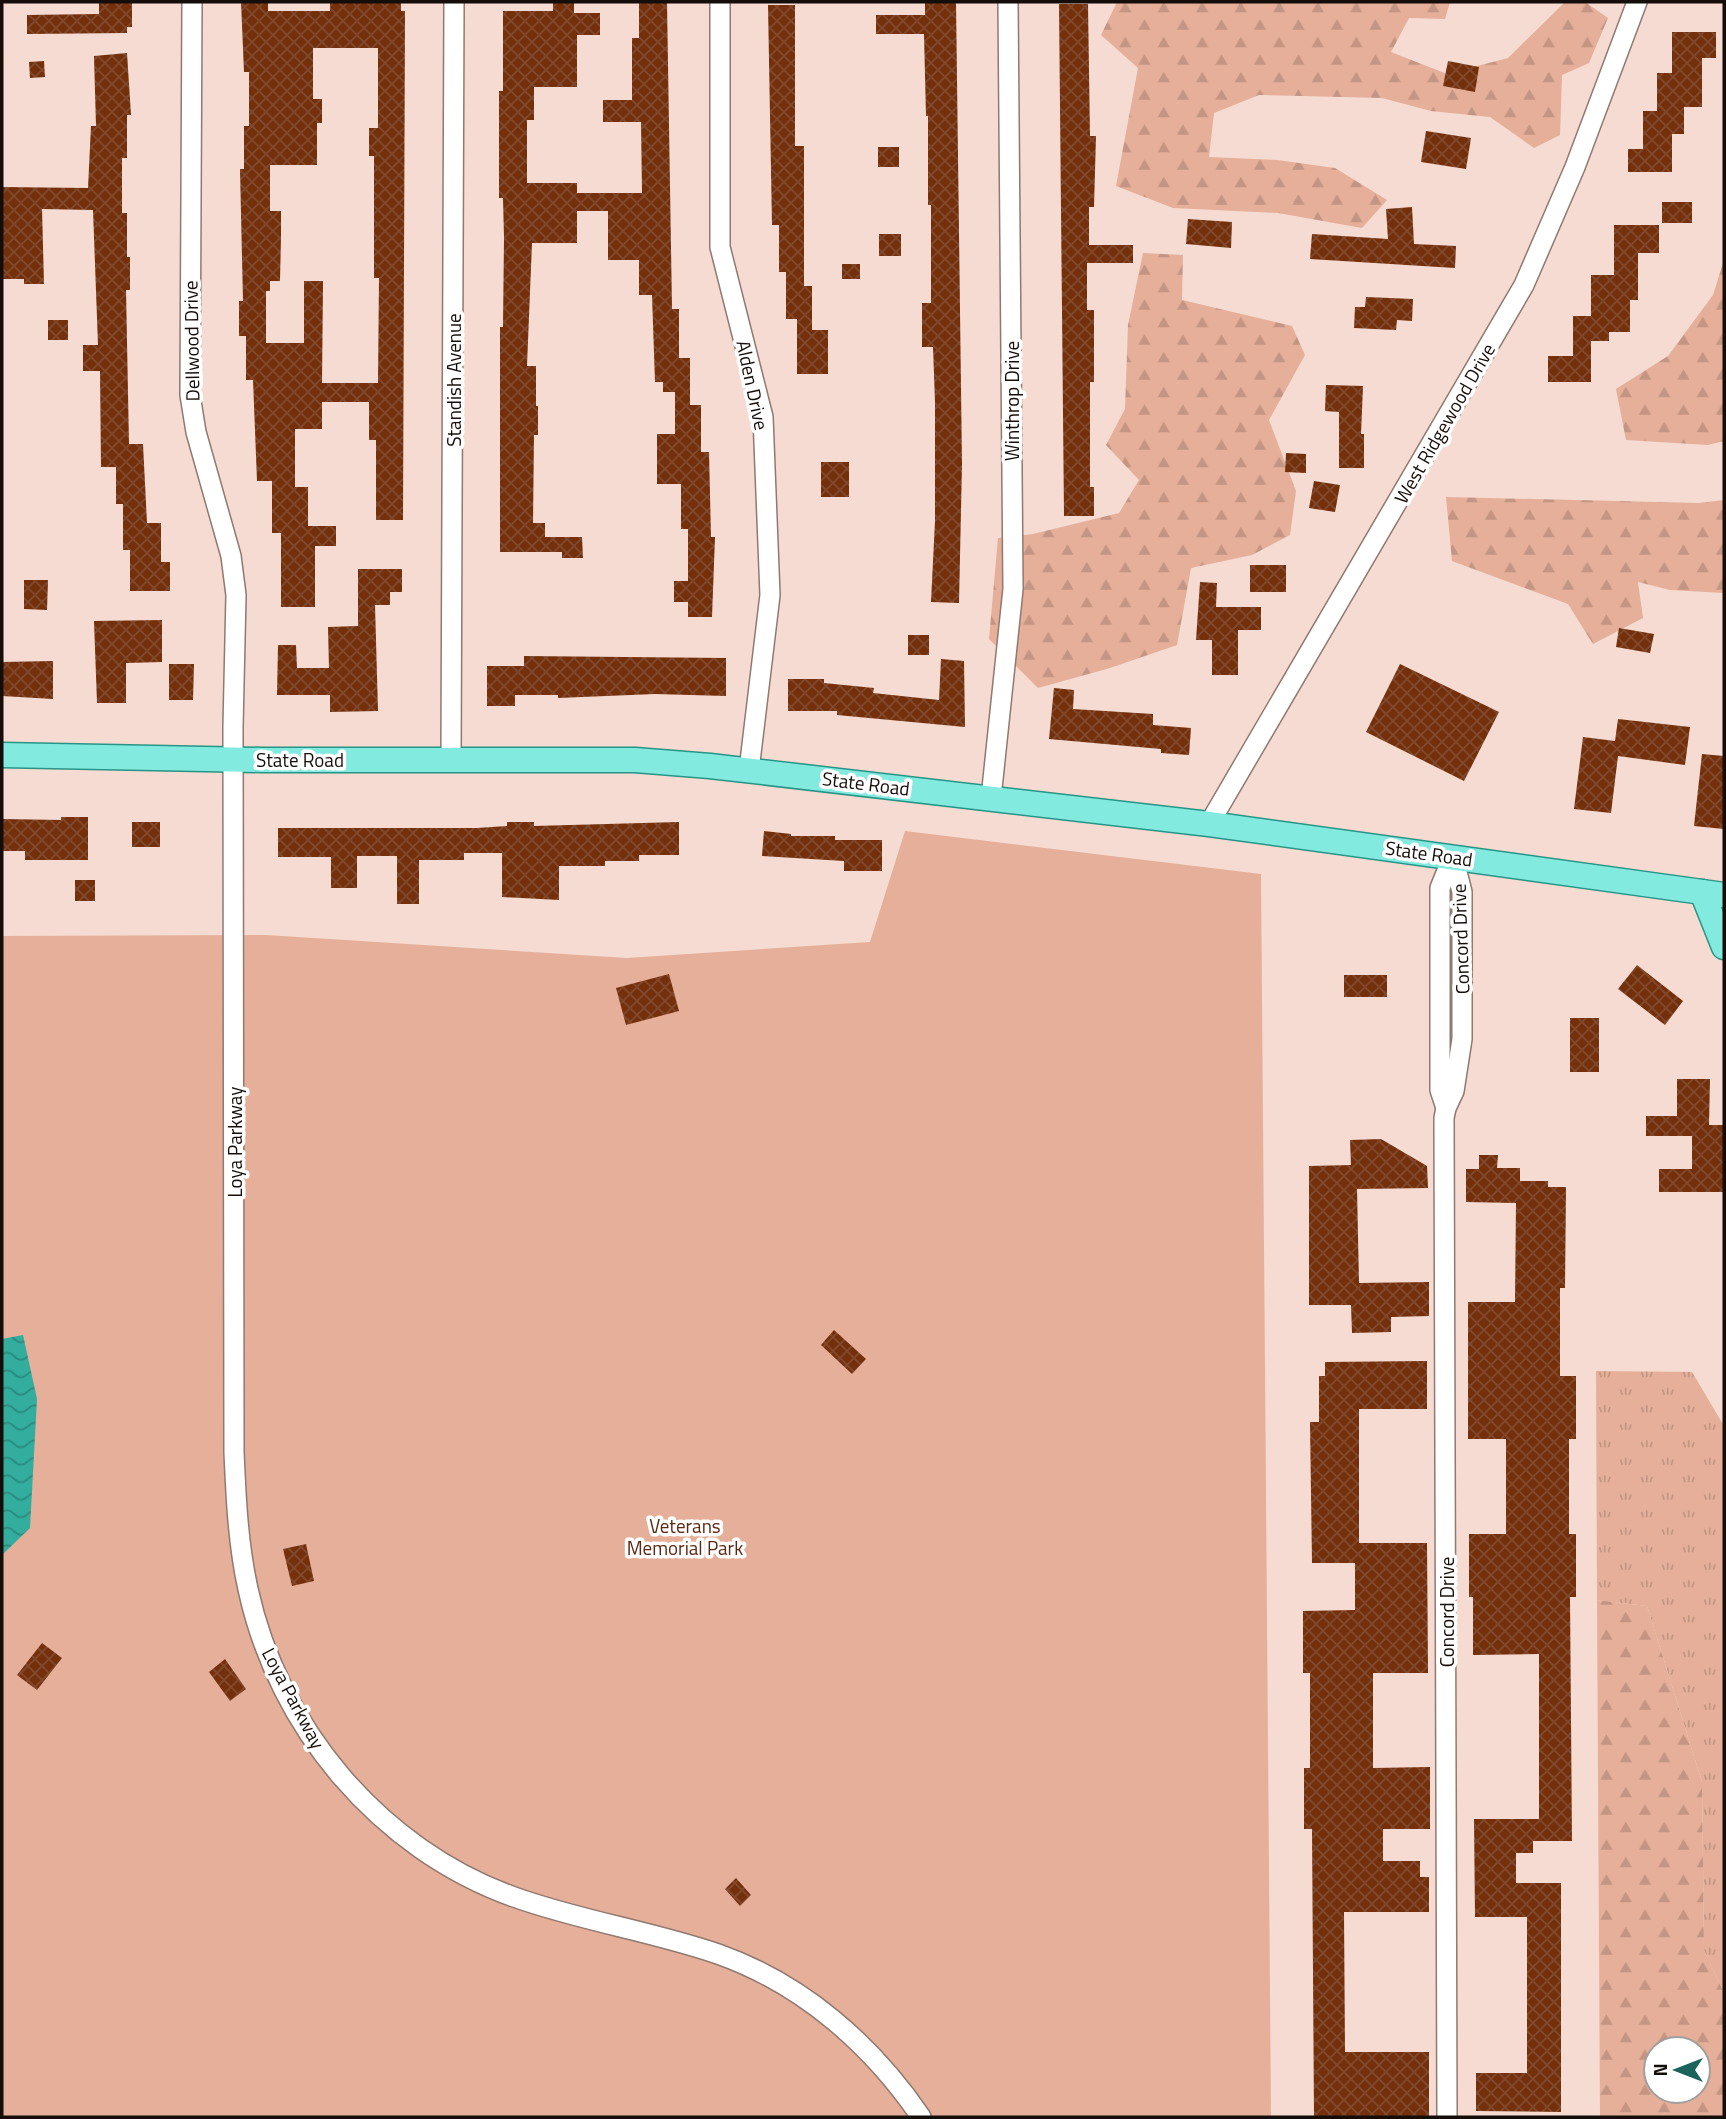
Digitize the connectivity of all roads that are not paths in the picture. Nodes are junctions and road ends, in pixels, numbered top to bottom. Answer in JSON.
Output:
{"nodes":[{"id":1,"x":192,"y":2,"type":"edge"},
{"id":2,"x":454,"y":2,"type":"edge"},
{"id":3,"x":720,"y":2,"type":"edge"},
{"id":4,"x":1008,"y":2,"type":"edge"},
{"id":5,"x":1637,"y":2,"type":"edge"},
{"id":6,"x":2,"y":755,"type":"edge"},
{"id":7,"x":234,"y":758,"type":"junction"},
{"id":8,"x":452,"y":759,"type":"junction"},
{"id":9,"x":749,"y":769,"type":"junction"},
{"id":10,"x":991,"y":798,"type":"junction"},
{"id":11,"x":1209,"y":824,"type":"junction"},
{"id":12,"x":1453,"y":856,"type":"junction"},
{"id":13,"x":1713,"y":893,"type":"edge"},
{"id":14,"x":1724,"y":947,"type":"edge"},
{"id":15,"x":921,"y":2117,"type":"edge"},
{"id":16,"x":1447,"y":2117,"type":"edge"}],
"edges":[{"from":1,"to":7,"type":"street","name":"Dellwood Drive"},
{"from":2,"to":8,"type":"street","name":"Standish Avenue"},
{"from":3,"to":9,"type":"street","name":"Alden Drive"},
{"from":4,"to":10,"type":"street","name":"Winthrop Drive"},
{"from":5,"to":11,"type":"street","name":"West Ridgewood Drive"},
{"from":6,"to":7,"type":"main road","name":"State Road"},
{"from":7,"to":8,"type":"main road","name":"State Road"},
{"from":7,"to":15,"type":"street","name":"Loya Parkway"},
{"from":8,"to":9,"type":"main road","name":"State Road"},
{"from":9,"to":10,"type":"main road","name":"State Road"},
{"from":10,"to":11,"type":"main road","name":"State Road"},
{"from":11,"to":12,"type":"main road","name":"State Road"},
{"from":12,"to":13,"type":"main road","name":"State Road"},
{"from":12,"to":16,"type":"street","name":"Concord Drive"},
{"from":13,"to":14,"type":"main road"}]}
